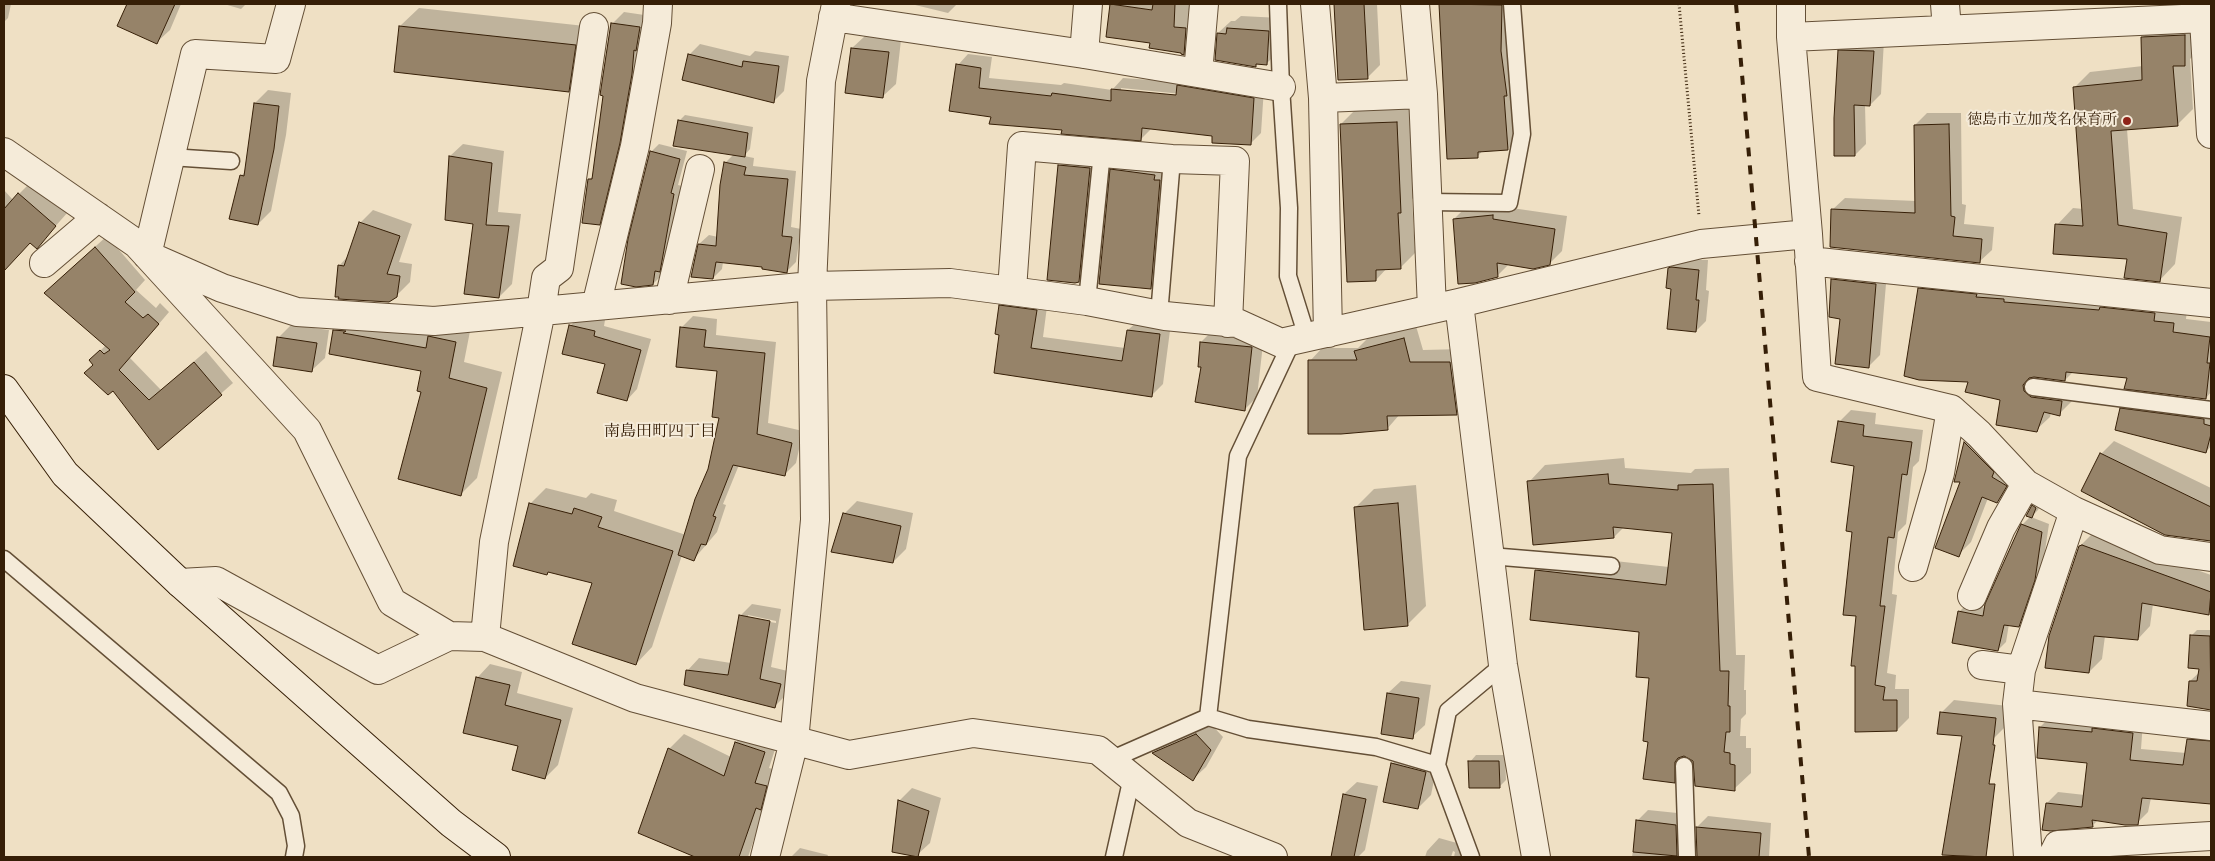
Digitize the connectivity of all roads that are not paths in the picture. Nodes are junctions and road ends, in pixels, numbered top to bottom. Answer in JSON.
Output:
{"nodes":[{"id":1,"x":291,"y":4,"type":"edge"},
{"id":2,"x":658,"y":4,"type":"edge"},
{"id":3,"x":1088,"y":4,"type":"edge"},
{"id":4,"x":1204,"y":4,"type":"edge"},
{"id":5,"x":1278,"y":4,"type":"edge"},
{"id":6,"x":1315,"y":4,"type":"edge"},
{"id":7,"x":1415,"y":4,"type":"edge"},
{"id":8,"x":1512,"y":4,"type":"edge"},
{"id":9,"x":1791,"y":4,"type":"edge"},
{"id":10,"x":835,"y":11,"type":"edge"},
{"id":11,"x":2204,"y":11,"type":"edge"},
{"id":12,"x":2070,"y":14,"type":"edge"},
{"id":13,"x":1946,"y":17,"type":"edge"},
{"id":14,"x":594,"y":27,"type":"dead end"},
{"id":15,"x":1792,"y":37,"type":"junction"},
{"id":16,"x":1084,"y":54,"type":"junction"},
{"id":17,"x":1198,"y":73,"type":"junction"},
{"id":18,"x":1281,"y":88,"type":"junction"},
{"id":19,"x":1423,"y":94,"type":"junction"},
{"id":20,"x":1323,"y":98,"type":"junction"},
{"id":21,"x":2211,"y":134,"type":"edge"},
{"id":22,"x":4,"y":152,"type":"edge"},
{"id":23,"x":1102,"y":152,"type":"junction"},
{"id":24,"x":170,"y":157,"type":"junction"},
{"id":25,"x":1172,"y":158,"type":"junction"},
{"id":26,"x":231,"y":162,"type":"dead end"},
{"id":27,"x":700,"y":169,"type":"dead end"},
{"id":28,"x":1428,"y":202,"type":"junction"},
{"id":29,"x":98,"y":217,"type":"junction"},
{"id":30,"x":1808,"y":234,"type":"junction"},
{"id":31,"x":147,"y":255,"type":"junction"},
{"id":32,"x":1809,"y":261,"type":"junction"},
{"id":33,"x":44,"y":263,"type":"dead end"},
{"id":34,"x":812,"y":286,"type":"junction"},
{"id":35,"x":1012,"y":290,"type":"junction"},
{"id":36,"x":669,"y":300,"type":"junction"},
{"id":37,"x":1087,"y":301,"type":"junction"},
{"id":38,"x":1459,"y":303,"type":"junction"},
{"id":39,"x":2211,"y":303,"type":"edge"},
{"id":40,"x":596,"y":306,"type":"junction"},
{"id":41,"x":1432,"y":309,"type":"junction"},
{"id":42,"x":541,"y":311,"type":"junction"},
{"id":43,"x":1159,"y":315,"type":"junction"},
{"id":44,"x":1228,"y":322,"type":"junction"},
{"id":45,"x":1309,"y":337,"type":"junction"},
{"id":46,"x":2033,"y":387,"type":"dead end"},
{"id":47,"x":4,"y":389,"type":"edge"},
{"id":48,"x":1951,"y":409,"type":"junction"},
{"id":49,"x":2211,"y":410,"type":"edge"},
{"id":50,"x":4,"y":418,"type":"edge"},
{"id":51,"x":65,"y":474,"type":"junction"},
{"id":52,"x":2026,"y":484,"type":"junction"},
{"id":53,"x":2074,"y":510,"type":"junction"},
{"id":54,"x":1490,"y":556,"type":"junction"},
{"id":55,"x":2211,"y":557,"type":"edge"},
{"id":56,"x":4,"y":559,"type":"edge"},
{"id":57,"x":1611,"y":566,"type":"dead end"},
{"id":58,"x":1913,"y":566,"type":"dead end"},
{"id":59,"x":180,"y":583,"type":"junction"},
{"id":60,"x":1972,"y":596,"type":"dead end"},
{"id":61,"x":449,"y":636,"type":"junction"},
{"id":62,"x":485,"y":636,"type":"junction"},
{"id":63,"x":1503,"y":665,"type":"junction"},
{"id":64,"x":1982,"y":665,"type":"dead end"},
{"id":65,"x":2021,"y":670,"type":"junction"},
{"id":66,"x":2017,"y":704,"type":"junction"},
{"id":67,"x":1208,"y":717,"type":"junction"},
{"id":68,"x":2211,"y":726,"type":"edge"},
{"id":69,"x":794,"y":741,"type":"junction"},
{"id":70,"x":1110,"y":760,"type":"junction"},
{"id":71,"x":1437,"y":765,"type":"junction"},
{"id":72,"x":1684,"y":766,"type":"dead end"},
{"id":73,"x":1132,"y":777,"type":"junction"},
{"id":74,"x":2211,"y":836,"type":"edge"},
{"id":75,"x":294,"y":857,"type":"edge"},
{"id":76,"x":496,"y":857,"type":"edge"},
{"id":77,"x":764,"y":857,"type":"edge"},
{"id":78,"x":1114,"y":857,"type":"edge"},
{"id":79,"x":1273,"y":857,"type":"edge"},
{"id":80,"x":1470,"y":857,"type":"edge"},
{"id":81,"x":1536,"y":857,"type":"edge"},
{"id":82,"x":1687,"y":857,"type":"edge"},
{"id":83,"x":2028,"y":857,"type":"edge"},
{"id":84,"x":2052,"y":857,"type":"edge"}],
"edges":[{"from":1,"to":24,"type":"street"},
{"from":2,"to":40,"type":"street"},
{"from":3,"to":16,"type":"street"},
{"from":4,"to":17,"type":"street"},
{"from":5,"to":18,"type":"lane"},
{"from":6,"to":20,"type":"street"},
{"from":7,"to":19,"type":"street"},
{"from":8,"to":28,"type":"lane"},
{"from":9,"to":15,"type":"street"},
{"from":10,"to":16,"type":"street"},
{"from":10,"to":34,"type":"street"},
{"from":11,"to":12,"type":"street"},
{"from":11,"to":21,"type":"street"},
{"from":12,"to":13,"type":"street"},
{"from":13,"to":15,"type":"street"},
{"from":14,"to":42,"type":"street"},
{"from":15,"to":30,"type":"street"},
{"from":16,"to":17,"type":"street"},
{"from":17,"to":18,"type":"street"},
{"from":18,"to":45,"type":"lane"},
{"from":19,"to":20,"type":"street"},
{"from":19,"to":28,"type":"street"},
{"from":20,"to":45,"type":"street"},
{"from":22,"to":29,"type":"street"},
{"from":23,"to":25,"type":"street"},
{"from":23,"to":35,"type":"street"},
{"from":23,"to":37,"type":"lane"},
{"from":24,"to":26,"type":"lane"},
{"from":24,"to":31,"type":"street"},
{"from":25,"to":43,"type":"lane"},
{"from":25,"to":44,"type":"street"},
{"from":27,"to":36,"type":"street"},
{"from":28,"to":41,"type":"street"},
{"from":29,"to":31,"type":"street"},
{"from":29,"to":33,"type":"street"},
{"from":30,"to":32,"type":"street"},
{"from":30,"to":38,"type":"street"},
{"from":31,"to":42,"type":"street"},
{"from":31,"to":61,"type":"street"},
{"from":32,"to":39,"type":"street"},
{"from":32,"to":48,"type":"street"},
{"from":34,"to":35,"type":"street"},
{"from":34,"to":36,"type":"street"},
{"from":34,"to":69,"type":"street"},
{"from":35,"to":37,"type":"street"},
{"from":36,"to":40,"type":"street"},
{"from":37,"to":43,"type":"street"},
{"from":38,"to":41,"type":"street"},
{"from":38,"to":54,"type":"street"},
{"from":40,"to":42,"type":"street"},
{"from":41,"to":45,"type":"street"},
{"from":42,"to":62,"type":"street"},
{"from":43,"to":44,"type":"street"},
{"from":44,"to":45,"type":"street"},
{"from":45,"to":67,"type":"lane"},
{"from":46,"to":49,"type":"lane"},
{"from":47,"to":51,"type":"street"},
{"from":48,"to":52,"type":"street"},
{"from":48,"to":58,"type":"street"},
{"from":50,"to":51,"type":"street"},
{"from":51,"to":59,"type":"street"},
{"from":52,"to":53,"type":"street"},
{"from":52,"to":60,"type":"street"},
{"from":53,"to":55,"type":"street"},
{"from":53,"to":65,"type":"street"},
{"from":54,"to":57,"type":"lane"},
{"from":54,"to":63,"type":"street"},
{"from":56,"to":75,"type":"lane"},
{"from":59,"to":61,"type":"street"},
{"from":59,"to":76,"type":"street"},
{"from":61,"to":62,"type":"street"},
{"from":62,"to":69,"type":"street"},
{"from":63,"to":71,"type":"lane"},
{"from":63,"to":81,"type":"street"},
{"from":64,"to":65,"type":"street"},
{"from":65,"to":66,"type":"street"},
{"from":66,"to":68,"type":"street"},
{"from":66,"to":83,"type":"street"},
{"from":67,"to":70,"type":"lane"},
{"from":67,"to":71,"type":"lane"},
{"from":69,"to":70,"type":"street"},
{"from":69,"to":77,"type":"street"},
{"from":70,"to":73,"type":"street"},
{"from":71,"to":80,"type":"lane"},
{"from":72,"to":82,"type":"lane"},
{"from":73,"to":78,"type":"lane"},
{"from":73,"to":79,"type":"street"},
{"from":74,"to":84,"type":"street"}]}
